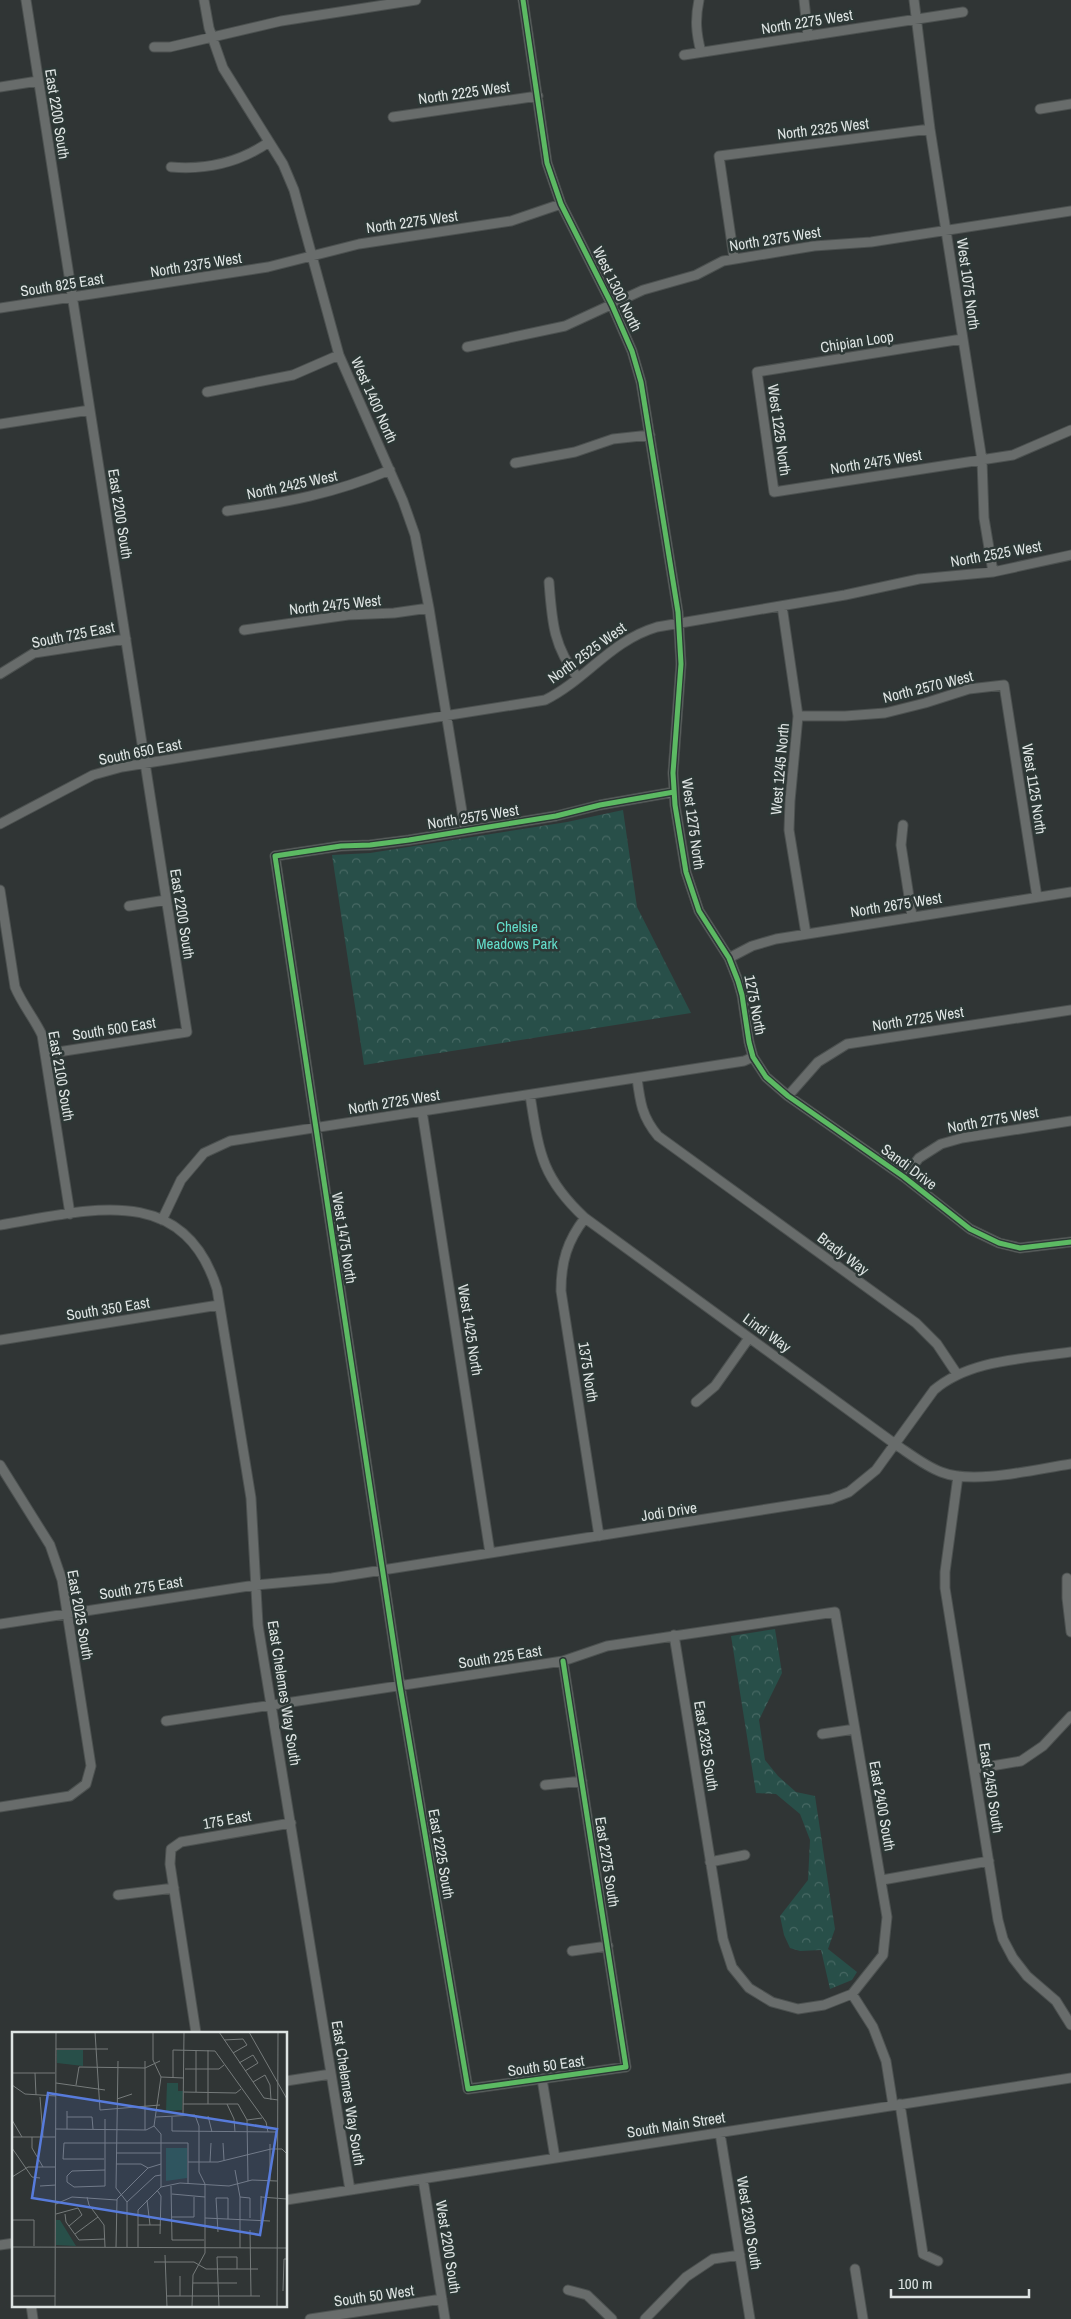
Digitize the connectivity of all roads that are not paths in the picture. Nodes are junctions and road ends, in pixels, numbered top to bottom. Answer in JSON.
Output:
{"nodes":[{"id":1,"x":26,"y":0,"type":"edge"},
{"id":2,"x":204,"y":0,"type":"edge"},
{"id":3,"x":416,"y":0,"type":"edge"},
{"id":4,"x":523,"y":0,"type":"edge"},
{"id":5,"x":699,"y":0,"type":"edge"},
{"id":6,"x":804,"y":0,"type":"edge"},
{"id":7,"x":914,"y":0,"type":"edge"},
{"id":8,"x":963,"y":12,"type":"dead end"},
{"id":9,"x":916,"y":19,"type":"junction"},
{"id":10,"x":808,"y":36,"type":"junction"},
{"id":11,"x":212,"y":38,"type":"junction"},
{"id":12,"x":154,"y":47,"type":"dead end"},
{"id":13,"x":701,"y":52,"type":"junction"},
{"id":14,"x":684,"y":55,"type":"dead end"},
{"id":15,"x":38,"y":81,"type":"junction"},
{"id":16,"x":0,"y":87,"type":"edge"},
{"id":17,"x":538,"y":96,"type":"junction"},
{"id":18,"x":1071,"y":104,"type":"edge"},
{"id":19,"x":1040,"y":109,"type":"dead end"},
{"id":20,"x":393,"y":117,"type":"dead end"},
{"id":21,"x":930,"y":129,"type":"junction"},
{"id":22,"x":268,"y":142,"type":"junction"},
{"id":23,"x":171,"y":168,"type":"dead end"},
{"id":24,"x":561,"y":204,"type":"junction"},
{"id":25,"x":1071,"y":211,"type":"edge"},
{"id":26,"x":946,"y":230,"type":"junction"},
{"id":27,"x":312,"y":256,"type":"junction"},
{"id":28,"x":734,"y":258,"type":"junction"},
{"id":29,"x":268,"y":268,"type":"joint"},
{"id":30,"x":129,"y":289,"type":"joint"},
{"id":31,"x":72,"y":298,"type":"junction"},
{"id":32,"x":612,"y":305,"type":"junction"},
{"id":33,"x":0,"y":308,"type":"edge"},
{"id":34,"x":962,"y":339,"type":"junction"},
{"id":35,"x":467,"y":347,"type":"dead end"},
{"id":36,"x":339,"y":355,"type":"junction"},
{"id":37,"x":757,"y":372,"type":"joint"},
{"id":38,"x":207,"y":392,"type":"dead end"},
{"id":39,"x":90,"y":410,"type":"junction"},
{"id":40,"x":0,"y":424,"type":"edge"},
{"id":41,"x":1071,"y":430,"type":"edge"},
{"id":42,"x":650,"y":435,"type":"junction"},
{"id":43,"x":982,"y":460,"type":"junction"},
{"id":44,"x":515,"y":463,"type":"dead end"},
{"id":45,"x":390,"y":470,"type":"junction"},
{"id":46,"x":774,"y":492,"type":"joint"},
{"id":47,"x":227,"y":511,"type":"dead end"},
{"id":48,"x":1071,"y":555,"type":"edge"},
{"id":49,"x":993,"y":572,"type":"junction"},
{"id":50,"x":549,"y":582,"type":"dead end"},
{"id":51,"x":782,"y":606,"type":"junction"},
{"id":52,"x":429,"y":608,"type":"junction"},
{"id":53,"x":679,"y":623,"type":"junction"},
{"id":54,"x":244,"y":630,"type":"dead end"},
{"id":55,"x":126,"y":639,"type":"junction"},
{"id":56,"x":0,"y":674,"type":"edge"},
{"id":57,"x":578,"y":678,"type":"junction"},
{"id":58,"x":1004,"y":685,"type":"joint"},
{"id":59,"x":798,"y":716,"type":"junction"},
{"id":60,"x":446,"y":717,"type":"junction"},
{"id":61,"x":238,"y":749,"type":"joint"},
{"id":62,"x":145,"y":763,"type":"junction"},
{"id":63,"x":674,"y":792,"type":"junction"},
{"id":64,"x":0,"y":824,"type":"edge"},
{"id":65,"x":903,"y":825,"type":"dead end"},
{"id":66,"x":464,"y":830,"type":"junction"},
{"id":67,"x":274,"y":856,"type":"joint"},
{"id":68,"x":0,"y":890,"type":"edge"},
{"id":69,"x":1071,"y":892,"type":"edge"},
{"id":70,"x":1037,"y":897,"type":"junction"},
{"id":71,"x":166,"y":900,"type":"junction"},
{"id":72,"x":129,"y":906,"type":"dead end"},
{"id":73,"x":912,"y":916,"type":"junction"},
{"id":74,"x":806,"y":934,"type":"junction"},
{"id":75,"x":5,"y":953,"type":"edge"},
{"id":76,"x":729,"y":958,"type":"junction"},
{"id":77,"x":1071,"y":1010,"type":"edge"},
{"id":78,"x":187,"y":1032,"type":"joint"},
{"id":79,"x":45,"y":1054,"type":"junction"},
{"id":80,"x":753,"y":1057,"type":"junction"},
{"id":81,"x":637,"y":1078,"type":"junction"},
{"id":82,"x":530,"y":1095,"type":"junction"},
{"id":83,"x":788,"y":1096,"type":"junction"},
{"id":84,"x":422,"y":1111,"type":"junction"},
{"id":85,"x":1071,"y":1121,"type":"edge"},
{"id":86,"x":315,"y":1128,"type":"junction"},
{"id":87,"x":904,"y":1177,"type":"junction"},
{"id":88,"x":70,"y":1214,"type":"junction"},
{"id":89,"x":585,"y":1218,"type":"junction"},
{"id":90,"x":162,"y":1220,"type":"junction"},
{"id":91,"x":0,"y":1225,"type":"edge"},
{"id":92,"x":1071,"y":1242,"type":"edge"},
{"id":93,"x":219,"y":1305,"type":"junction"},
{"id":94,"x":749,"y":1338,"type":"junction"},
{"id":95,"x":0,"y":1340,"type":"edge"},
{"id":96,"x":1071,"y":1352,"type":"edge"},
{"id":97,"x":957,"y":1374,"type":"junction"},
{"id":98,"x":696,"y":1402,"type":"dead end"},
{"id":99,"x":895,"y":1444,"type":"junction"},
{"id":100,"x":1071,"y":1464,"type":"edge"},
{"id":101,"x":0,"y":1465,"type":"edge"},
{"id":102,"x":958,"y":1476,"type":"junction"},
{"id":103,"x":599,"y":1536,"type":"junction"},
{"id":104,"x":490,"y":1553,"type":"junction"},
{"id":105,"x":383,"y":1570,"type":"junction"},
{"id":106,"x":332,"y":1578,"type":"joint"},
{"id":107,"x":1067,"y":1578,"type":"dead end"},
{"id":108,"x":256,"y":1585,"type":"junction"},
{"id":109,"x":836,"y":1612,"type":"joint"},
{"id":110,"x":67,"y":1614,"type":"junction"},
{"id":111,"x":391,"y":1623,"type":"joint"},
{"id":112,"x":0,"y":1624,"type":"edge"},
{"id":113,"x":1071,"y":1632,"type":"edge"},
{"id":114,"x":674,"y":1636,"type":"junction"},
{"id":115,"x":563,"y":1661,"type":"junction"},
{"id":116,"x":400,"y":1686,"type":"junction"},
{"id":117,"x":272,"y":1705,"type":"junction"},
{"id":118,"x":1071,"y":1716,"type":"edge"},
{"id":119,"x":166,"y":1721,"type":"dead end"},
{"id":120,"x":855,"y":1729,"type":"junction"},
{"id":121,"x":822,"y":1734,"type":"dead end"},
{"id":122,"x":974,"y":1769,"type":"junction"},
{"id":123,"x":582,"y":1781,"type":"junction"},
{"id":124,"x":545,"y":1785,"type":"dead end"},
{"id":125,"x":0,"y":1807,"type":"edge"},
{"id":126,"x":291,"y":1823,"type":"junction"},
{"id":127,"x":745,"y":1855,"type":"dead end"},
{"id":128,"x":989,"y":1861,"type":"junction"},
{"id":129,"x":710,"y":1862,"type":"junction"},
{"id":130,"x":882,"y":1880,"type":"junction"},
{"id":131,"x":174,"y":1888,"type":"junction"},
{"id":132,"x":118,"y":1895,"type":"dead end"},
{"id":133,"x":608,"y":1946,"type":"junction"},
{"id":134,"x":572,"y":1951,"type":"dead end"},
{"id":135,"x":852,"y":1994,"type":"junction"},
{"id":136,"x":1071,"y":2025,"type":"edge"},
{"id":137,"x":196,"y":2032,"type":"edge"},
{"id":138,"x":626,"y":2067,"type":"joint"},
{"id":139,"x":331,"y":2074,"type":"junction"},
{"id":140,"x":1071,"y":2078,"type":"edge"},
{"id":141,"x":542,"y":2079,"type":"junction"},
{"id":142,"x":288,"y":2081,"type":"edge"},
{"id":143,"x":468,"y":2089,"type":"joint"},
{"id":144,"x":897,"y":2105,"type":"junction"},
{"id":145,"x":720,"y":2132,"type":"junction"},
{"id":146,"x":555,"y":2158,"type":"junction"},
{"id":147,"x":424,"y":2179,"type":"junction"},
{"id":148,"x":350,"y":2190,"type":"junction"},
{"id":149,"x":288,"y":2200,"type":"edge"},
{"id":150,"x":740,"y":2255,"type":"junction"},
{"id":151,"x":938,"y":2260,"type":"dead end"},
{"id":152,"x":855,"y":2269,"type":"dead end"},
{"id":153,"x":568,"y":2290,"type":"dead end"},
{"id":154,"x":442,"y":2300,"type":"junction"},
{"id":155,"x":31,"y":2306,"type":"edge"},
{"id":156,"x":33,"y":2319,"type":"edge"},
{"id":157,"x":310,"y":2319,"type":"edge"},
{"id":158,"x":445,"y":2319,"type":"edge"},
{"id":159,"x":612,"y":2319,"type":"edge"},
{"id":160,"x":644,"y":2319,"type":"edge"},
{"id":161,"x":750,"y":2319,"type":"edge"},
{"id":162,"x":863,"y":2319,"type":"edge"}],
"edges":[{"from":1,"to":15,"type":"street","name":"East 2200 South"},
{"from":2,"to":11,"type":"street","name":"West 1400 North"},
{"from":3,"to":11,"type":"street"},
{"from":4,"to":17,"type":"street","name":"West 1300 North"},
{"from":5,"to":13,"type":"street"},
{"from":6,"to":10,"type":"street"},
{"from":7,"to":9,"type":"street","name":"West 1075 North"},
{"from":8,"to":9,"type":"street","name":"North 2275 West"},
{"from":9,"to":10,"type":"street","name":"North 2275 West"},
{"from":9,"to":21,"type":"street","name":"West 1075 North"},
{"from":10,"to":13,"type":"street","name":"North 2275 West"},
{"from":11,"to":12,"type":"street"},
{"from":11,"to":22,"type":"street","name":"West 1400 North"},
{"from":13,"to":14,"type":"street","name":"North 2275 West"},
{"from":15,"to":16,"type":"street"},
{"from":15,"to":31,"type":"street","name":"East 2200 South"},
{"from":17,"to":20,"type":"street","name":"North 2225 West"},
{"from":17,"to":24,"type":"street","name":"West 1300 North"},
{"from":18,"to":19,"type":"street"},
{"from":21,"to":26,"type":"street","name":"West 1075 North"},
{"from":21,"to":28,"type":"street","name":"North 2325 West"},
{"from":22,"to":23,"type":"street"},
{"from":22,"to":27,"type":"street","name":"West 1400 North"},
{"from":24,"to":27,"type":"street","name":"North 2275 West"},
{"from":24,"to":32,"type":"street","name":"West 1300 North"},
{"from":25,"to":26,"type":"street","name":"North 2375 West"},
{"from":26,"to":28,"type":"street","name":"North 2375 West"},
{"from":26,"to":34,"type":"street","name":"West 1075 North"},
{"from":27,"to":29,"type":"street","name":"North 2275 West"},
{"from":27,"to":36,"type":"street","name":"West 1400 North"},
{"from":28,"to":32,"type":"street","name":"North 2375 West"},
{"from":29,"to":30,"type":"street","name":"North 2375 West"},
{"from":30,"to":31,"type":"street","name":"South 825 East"},
{"from":31,"to":33,"type":"street","name":"South 825 East"},
{"from":31,"to":39,"type":"street","name":"East 2200 South"},
{"from":32,"to":35,"type":"street","name":"North 2375 West"},
{"from":32,"to":42,"type":"street","name":"West 1300 North"},
{"from":34,"to":37,"type":"street","name":"Chipian Loop"},
{"from":34,"to":43,"type":"street","name":"West 1075 North"},
{"from":36,"to":38,"type":"street"},
{"from":36,"to":45,"type":"street","name":"West 1400 North"},
{"from":37,"to":46,"type":"street","name":"West 1225 North"},
{"from":39,"to":40,"type":"street"},
{"from":39,"to":55,"type":"street","name":"East 2200 South"},
{"from":41,"to":43,"type":"street","name":"North 2475 West"},
{"from":42,"to":44,"type":"street"},
{"from":42,"to":53,"type":"street","name":"West 1300 North"},
{"from":43,"to":46,"type":"street","name":"North 2475 West"},
{"from":43,"to":49,"type":"street","name":"West 1075 North"},
{"from":45,"to":47,"type":"street","name":"North 2425 West"},
{"from":45,"to":52,"type":"street","name":"West 1400 North"},
{"from":48,"to":49,"type":"street","name":"North 2525 West"},
{"from":49,"to":51,"type":"street","name":"North 2525 West"},
{"from":50,"to":57,"type":"street"},
{"from":51,"to":53,"type":"street","name":"North 2525 West"},
{"from":51,"to":59,"type":"street","name":"West 1245 North"},
{"from":52,"to":54,"type":"street","name":"North 2475 West"},
{"from":52,"to":60,"type":"street","name":"West 1400 North"},
{"from":53,"to":57,"type":"street","name":"North 2525 West"},
{"from":53,"to":63,"type":"street","name":"West 1275 North"},
{"from":55,"to":56,"type":"street","name":"South 725 East"},
{"from":55,"to":62,"type":"street","name":"East 2200 South"},
{"from":57,"to":60,"type":"street","name":"North 2525 West"},
{"from":58,"to":59,"type":"street","name":"North 2570 West"},
{"from":58,"to":70,"type":"street","name":"West 1125 North"},
{"from":59,"to":74,"type":"street","name":"West 1245 North"},
{"from":60,"to":61,"type":"street","name":"North 2525 West"},
{"from":60,"to":66,"type":"street","name":"West 1400 North"},
{"from":61,"to":62,"type":"street","name":"South 650 East"},
{"from":62,"to":64,"type":"street","name":"South 650 East"},
{"from":62,"to":71,"type":"street","name":"East 2200 South"},
{"from":63,"to":66,"type":"street","name":"North 2575 West"},
{"from":63,"to":76,"type":"street","name":"West 1275 North"},
{"from":65,"to":73,"type":"street"},
{"from":66,"to":67,"type":"street","name":"North 2575 West"},
{"from":67,"to":86,"type":"street","name":"West 1475 North"},
{"from":68,"to":75,"type":"street","name":"East 2100 South"},
{"from":69,"to":70,"type":"street","name":"North 2675 West"},
{"from":70,"to":73,"type":"street","name":"North 2675 West"},
{"from":71,"to":72,"type":"street"},
{"from":71,"to":78,"type":"street","name":"East 2200 South"},
{"from":73,"to":74,"type":"street","name":"North 2675 West"},
{"from":74,"to":76,"type":"street","name":"North 2675 West"},
{"from":75,"to":79,"type":"street","name":"East 2100 South"},
{"from":76,"to":80,"type":"street","name":"1275 North"},
{"from":77,"to":83,"type":"street","name":"North 2725 West"},
{"from":78,"to":79,"type":"street","name":"South 500 East"},
{"from":79,"to":88,"type":"street","name":"East 2100 South"},
{"from":80,"to":81,"type":"street"},
{"from":80,"to":83,"type":"street","name":"Sandi Drive"},
{"from":81,"to":82,"type":"street"},
{"from":81,"to":97,"type":"street","name":"Brady Way"},
{"from":82,"to":84,"type":"street","name":"North 2725 West"},
{"from":82,"to":89,"type":"street","name":"Lindi Way"},
{"from":83,"to":87,"type":"street","name":"Sandi Drive"},
{"from":84,"to":86,"type":"street","name":"North 2725 West"},
{"from":84,"to":104,"type":"street","name":"West 1425 North"},
{"from":85,"to":87,"type":"street","name":"North 2775 West"},
{"from":86,"to":90,"type":"street","name":"North 2725 West"},
{"from":86,"to":105,"type":"street","name":"West 1475 North"},
{"from":87,"to":92,"type":"street","name":"Sandi Drive"},
{"from":88,"to":90,"type":"street","name":"East Chelemes Way South"},
{"from":88,"to":91,"type":"street","name":"East Chelemes Way South"},
{"from":89,"to":94,"type":"street","name":"Lindi Way"},
{"from":89,"to":103,"type":"street","name":"1375 North"},
{"from":90,"to":93,"type":"street","name":"East Chelemes Way South"},
{"from":93,"to":95,"type":"street","name":"South 350 East"},
{"from":93,"to":108,"type":"street","name":"East Chelemes Way South"},
{"from":94,"to":98,"type":"street"},
{"from":94,"to":99,"type":"street","name":"Lindi Way"},
{"from":96,"to":97,"type":"street"},
{"from":97,"to":99,"type":"street","name":"Jodi Drive"},
{"from":99,"to":102,"type":"street","name":"Lindi Way"},
{"from":99,"to":103,"type":"street","name":"Jodi Drive"},
{"from":100,"to":102,"type":"street","name":"Lindi Way"},
{"from":101,"to":110,"type":"street","name":"East 2025 South"},
{"from":102,"to":122,"type":"street","name":"East 2450 South"},
{"from":103,"to":104,"type":"street","name":"Jodi Drive"},
{"from":104,"to":105,"type":"street","name":"Jodi Drive"},
{"from":105,"to":106,"type":"street","name":"Jodi Drive"},
{"from":105,"to":111,"type":"street","name":"West 1475 North"},
{"from":106,"to":108,"type":"street","name":"South 275 East"},
{"from":107,"to":113,"type":"street"},
{"from":108,"to":110,"type":"street","name":"South 275 East"},
{"from":108,"to":117,"type":"street","name":"East Chelemes Way South"},
{"from":109,"to":114,"type":"street","name":"South 225 East"},
{"from":109,"to":120,"type":"street","name":"East 2400 South"},
{"from":110,"to":112,"type":"street","name":"South 275 East"},
{"from":110,"to":125,"type":"street","name":"East 2025 South"},
{"from":111,"to":116,"type":"street","name":"East 2225 South"},
{"from":114,"to":115,"type":"street","name":"South 225 East"},
{"from":114,"to":129,"type":"street","name":"East 2325 South"},
{"from":115,"to":116,"type":"street","name":"South 225 East"},
{"from":115,"to":123,"type":"street","name":"East 2275 South"},
{"from":116,"to":117,"type":"street","name":"South 225 East"},
{"from":116,"to":143,"type":"street","name":"East 2225 South"},
{"from":117,"to":119,"type":"street","name":"South 225 East"},
{"from":117,"to":126,"type":"street","name":"East Chelemes Way South"},
{"from":118,"to":122,"type":"street"},
{"from":120,"to":121,"type":"street"},
{"from":120,"to":130,"type":"street","name":"East 2400 South"},
{"from":122,"to":128,"type":"street","name":"East 2450 South"},
{"from":123,"to":124,"type":"street"},
{"from":123,"to":133,"type":"street","name":"East 2275 South"},
{"from":126,"to":131,"type":"street","name":"175 East"},
{"from":126,"to":139,"type":"street","name":"East Chelemes Way South"},
{"from":127,"to":129,"type":"street"},
{"from":128,"to":130,"type":"street"},
{"from":128,"to":136,"type":"street","name":"East 2450 South"},
{"from":129,"to":135,"type":"street","name":"East 2325 South"},
{"from":130,"to":135,"type":"street","name":"East 2400 South"},
{"from":131,"to":132,"type":"street"},
{"from":131,"to":137,"type":"street"},
{"from":133,"to":134,"type":"street"},
{"from":133,"to":138,"type":"street","name":"East 2275 South"},
{"from":135,"to":144,"type":"street"},
{"from":138,"to":141,"type":"street","name":"South 50 East"},
{"from":139,"to":142,"type":"street"},
{"from":139,"to":148,"type":"street","name":"East Chelemes Way South"},
{"from":140,"to":144,"type":"street","name":"South Main Street"},
{"from":141,"to":143,"type":"street","name":"South 50 East"},
{"from":141,"to":146,"type":"street"},
{"from":144,"to":145,"type":"street","name":"South Main Street"},
{"from":144,"to":151,"type":"street"},
{"from":145,"to":146,"type":"street","name":"South Main Street"},
{"from":145,"to":150,"type":"street","name":"West 2300 South"},
{"from":146,"to":147,"type":"street","name":"South Main Street"},
{"from":147,"to":148,"type":"street","name":"South Main Street"},
{"from":147,"to":154,"type":"street","name":"West 2200 South"},
{"from":148,"to":149,"type":"street","name":"South Main Street"},
{"from":150,"to":160,"type":"street"},
{"from":150,"to":161,"type":"street","name":"West 2300 South"},
{"from":152,"to":162,"type":"street"},
{"from":153,"to":159,"type":"street"},
{"from":154,"to":157,"type":"street","name":"South 50 West"},
{"from":154,"to":158,"type":"street","name":"West 2200 South"},
{"from":155,"to":156,"type":"street"}]}
